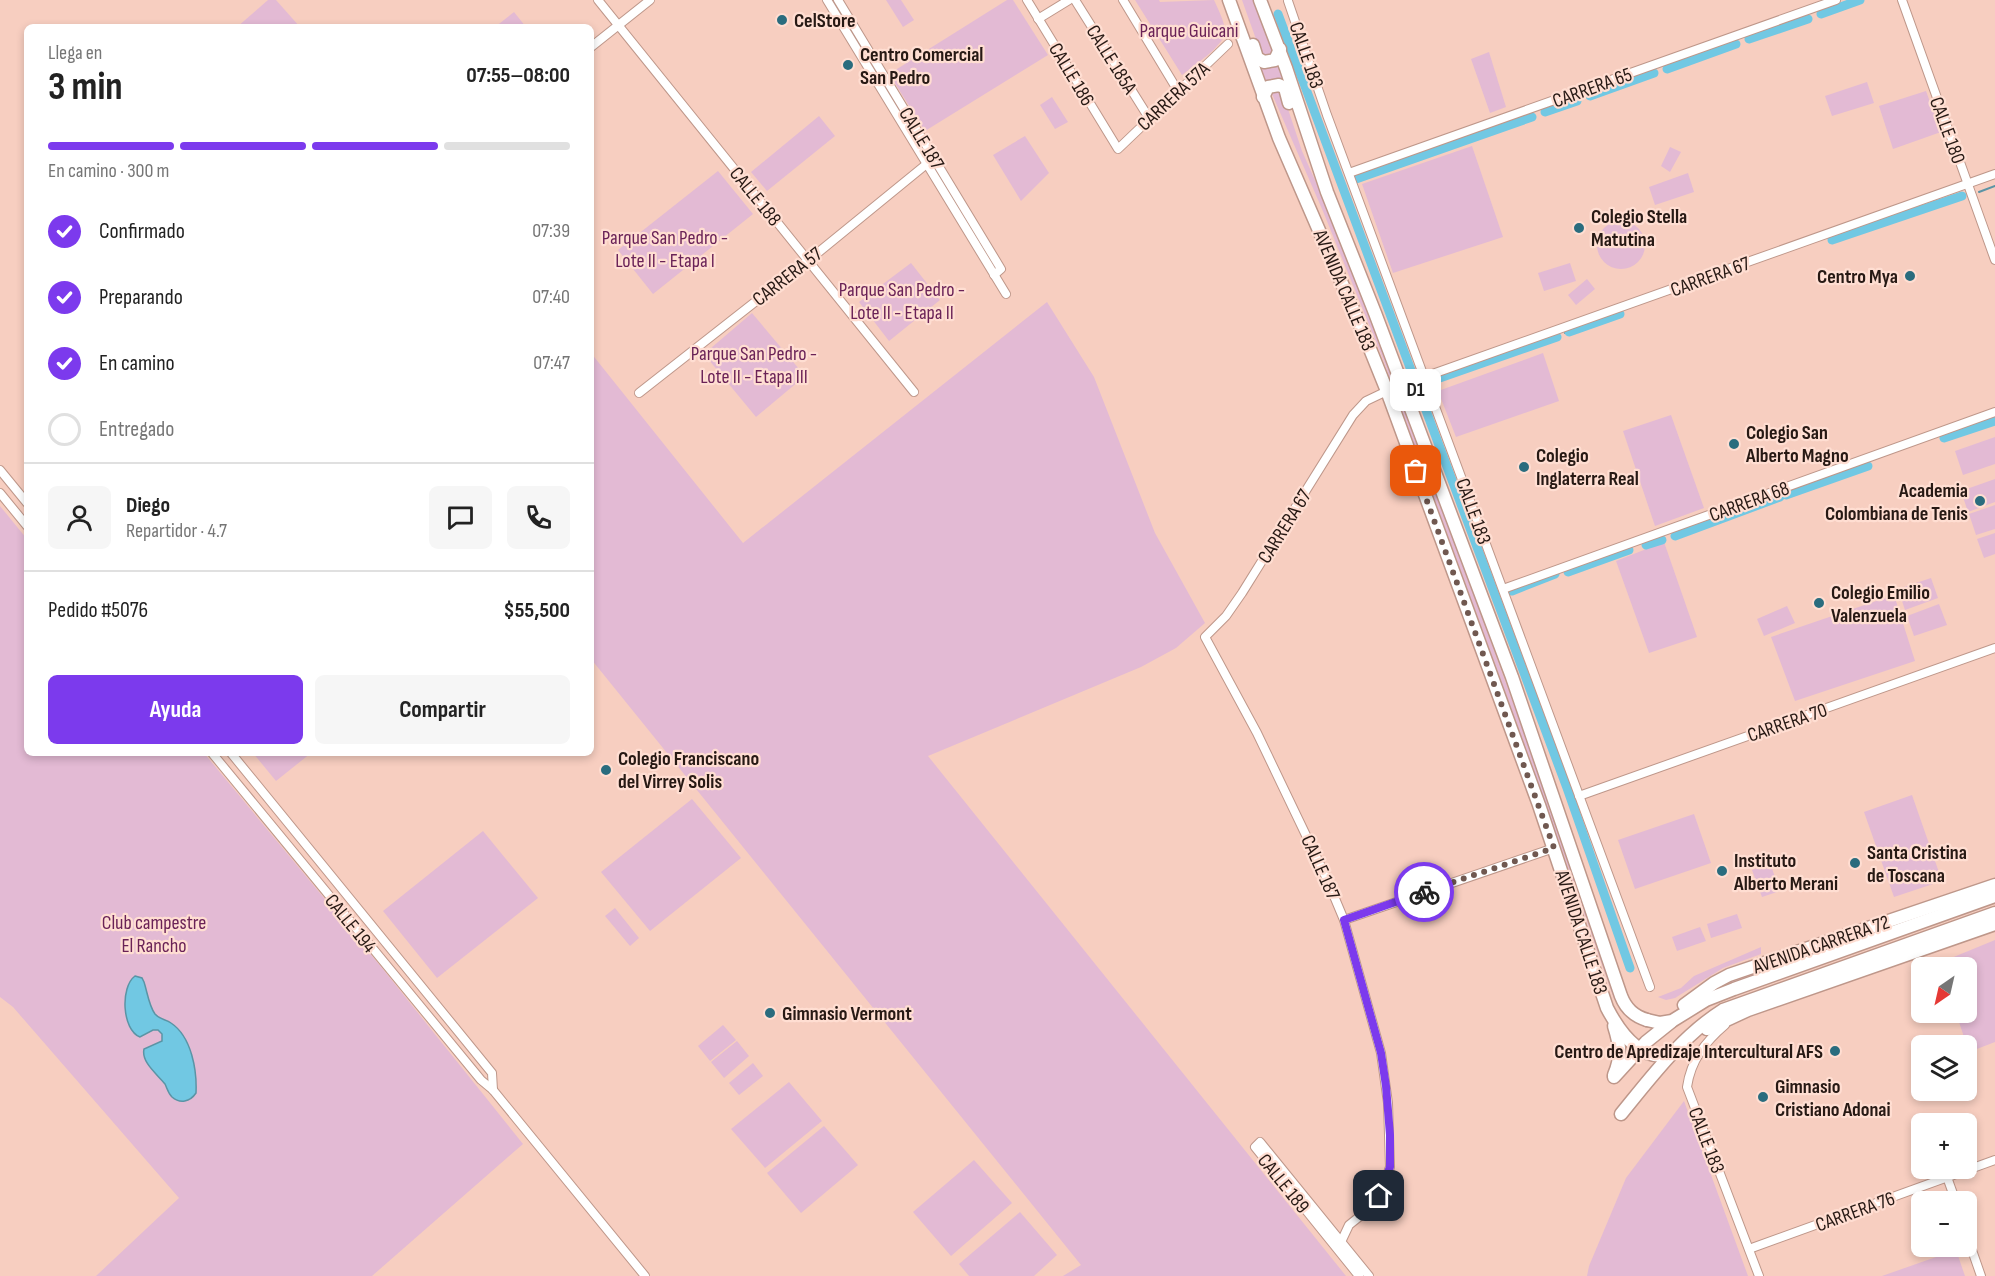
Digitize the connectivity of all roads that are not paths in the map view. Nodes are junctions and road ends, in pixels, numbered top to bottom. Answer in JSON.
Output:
{"nodes":[{"id":1,"x":598,"y":0,"type":"edge"},
{"id":2,"x":650,"y":0,"type":"edge"},
{"id":3,"x":827,"y":0,"type":"edge"},
{"id":4,"x":838,"y":0,"type":"edge"},
{"id":5,"x":1027,"y":0,"type":"edge"},
{"id":6,"x":1068,"y":0,"type":"edge"},
{"id":7,"x":1075,"y":0,"type":"edge"},
{"id":8,"x":1123,"y":0,"type":"edge"},
{"id":9,"x":1229,"y":0,"type":"edge"},
{"id":10,"x":1234,"y":0,"type":"edge"},
{"id":11,"x":1260,"y":0,"type":"edge"},
{"id":12,"x":1288,"y":0,"type":"edge"},
{"id":13,"x":1836,"y":0,"type":"edge"},
{"id":14,"x":1902,"y":0,"type":"edge"},
{"id":15,"x":1038,"y":19,"type":"junction"},
{"id":16,"x":619,"y":25,"type":"junction"},
{"id":17,"x":1228,"y":44,"type":"dead end"},
{"id":18,"x":594,"y":45,"type":"edge"},
{"id":19,"x":1280,"y":50,"type":"junction"},
{"id":20,"x":1178,"y":91,"type":"junction"},
{"id":21,"x":1263,"y":97,"type":"junction"},
{"id":22,"x":1149,"y":118,"type":"junction"},
{"id":23,"x":1118,"y":149,"type":"joint"},
{"id":24,"x":934,"y":158,"type":"junction"},
{"id":25,"x":926,"y":164,"type":"junction"},
{"id":26,"x":1349,"y":173,"type":"junction"},
{"id":27,"x":1995,"y":174,"type":"edge"},
{"id":28,"x":1321,"y":176,"type":"junction"},
{"id":29,"x":1968,"y":183,"type":"junction"},
{"id":30,"x":808,"y":259,"type":"junction"},
{"id":31,"x":1995,"y":260,"type":"edge"},
{"id":32,"x":994,"y":275,"type":"junction"},
{"id":33,"x":1006,"y":294,"type":"dead end"},
{"id":34,"x":1424,"y":377,"type":"junction"},
{"id":35,"x":1387,"y":391,"type":"junction"},
{"id":36,"x":914,"y":392,"type":"dead end"},
{"id":37,"x":639,"y":393,"type":"dead end"},
{"id":38,"x":1995,"y":412,"type":"edge"},
{"id":39,"x":0,"y":470,"type":"edge"},
{"id":40,"x":0,"y":493,"type":"edge"},
{"id":41,"x":24,"y":499,"type":"edge"},
{"id":42,"x":24,"y":522,"type":"edge"},
{"id":43,"x":1503,"y":589,"type":"junction"},
{"id":44,"x":1204,"y":637,"type":"joint"},
{"id":45,"x":1995,"y":648,"type":"edge"},
{"id":46,"x":214,"y":756,"type":"edge"},
{"id":47,"x":233,"y":756,"type":"edge"},
{"id":48,"x":1579,"y":796,"type":"junction"},
{"id":49,"x":1554,"y":848,"type":"junction"},
{"id":50,"x":1995,"y":885,"type":"edge"},
{"id":51,"x":1995,"y":896,"type":"edge"},
{"id":52,"x":1995,"y":913,"type":"edge"},
{"id":53,"x":1344,"y":920,"type":"junction"},
{"id":54,"x":1995,"y":924,"type":"edge"},
{"id":55,"x":1650,"y":987,"type":"dead end"},
{"id":56,"x":1607,"y":1008,"type":"junction"},
{"id":57,"x":1736,"y":1015,"type":"junction"},
{"id":58,"x":1651,"y":1021,"type":"junction"},
{"id":59,"x":1672,"y":1021,"type":"junction"},
{"id":60,"x":1639,"y":1050,"type":"junction"},
{"id":61,"x":1672,"y":1054,"type":"junction"},
{"id":62,"x":493,"y":1090,"type":"junction"},
{"id":63,"x":1622,"y":1114,"type":"dead end"},
{"id":64,"x":1995,"y":1160,"type":"edge"},
{"id":65,"x":1977,"y":1166,"type":"edge"},
{"id":66,"x":1942,"y":1179,"type":"edge"},
{"id":67,"x":1341,"y":1242,"type":"junction"},
{"id":68,"x":1749,"y":1249,"type":"junction"},
{"id":69,"x":1974,"y":1257,"type":"edge"},
{"id":70,"x":645,"y":1276,"type":"edge"},
{"id":71,"x":1359,"y":1276,"type":"edge"},
{"id":72,"x":1369,"y":1276,"type":"edge"},
{"id":73,"x":1759,"y":1276,"type":"edge"},
{"id":74,"x":1981,"y":1276,"type":"edge"}],
"edges":[{"from":1,"to":16,"type":"street","name":"CALLE 188"},
{"from":2,"to":16,"type":"street"},
{"from":3,"to":25,"type":"street","name":"CALLE 187"},
{"from":4,"to":24,"type":"street","name":"CALLE 187"},
{"from":5,"to":15,"type":"street","name":"CALLE 186"},
{"from":6,"to":15,"type":"street"},
{"from":7,"to":22,"type":"street","name":"CALLE 185A"},
{"from":8,"to":20,"type":"street"},
{"from":9,"to":21,"type":"main road","name":"AVENIDA CALLE 183"},
{"from":10,"to":19,"type":"main road"},
{"from":11,"to":19,"type":"main road","name":"AVENIDA CALLE 183"},
{"from":12,"to":26,"type":"street","name":"CALLE 183"},
{"from":13,"to":26,"type":"street","name":"CARRERA 65"},
{"from":14,"to":29,"type":"street","name":"CALLE 180"},
{"from":15,"to":23,"type":"street","name":"CALLE 186"},
{"from":16,"to":18,"type":"street"},
{"from":16,"to":30,"type":"street","name":"CALLE 188"},
{"from":17,"to":20,"type":"street","name":"CARRERA 57A"},
{"from":19,"to":28,"type":"main road","name":"AVENIDA CALLE 183"},
{"from":20,"to":22,"type":"street","name":"CARRERA 57A"},
{"from":21,"to":28,"type":"main road"},
{"from":21,"to":35,"type":"main road","name":"AVENIDA CALLE 183"},
{"from":22,"to":23,"type":"street","name":"CARRERA 57A"},
{"from":24,"to":25,"type":"street","name":"CARRERA 57"},
{"from":24,"to":32,"type":"street","name":"CALLE 187"},
{"from":25,"to":30,"type":"street","name":"CARRERA 57"},
{"from":25,"to":32,"type":"street","name":"CALLE 187"},
{"from":26,"to":34,"type":"street","name":"CALLE 183"},
{"from":27,"to":29,"type":"street","name":"CARRERA 67"},
{"from":28,"to":58,"type":"main road","name":"AVENIDA CALLE 183"},
{"from":29,"to":31,"type":"street","name":"CALLE 180"},
{"from":29,"to":34,"type":"street","name":"CARRERA 67"},
{"from":30,"to":36,"type":"street","name":"CALLE 188"},
{"from":30,"to":37,"type":"street","name":"CARRERA 57"},
{"from":32,"to":33,"type":"street","name":"CALLE 187"},
{"from":34,"to":43,"type":"street","name":"CALLE 183"},
{"from":35,"to":44,"type":"street","name":"CARRERA 67"},
{"from":35,"to":49,"type":"main road","name":"AVENIDA CALLE 183"},
{"from":38,"to":43,"type":"street","name":"CARRERA 68"},
{"from":39,"to":41,"type":"street"},
{"from":40,"to":42,"type":"street"},
{"from":43,"to":48,"type":"street","name":"CALLE 183"},
{"from":44,"to":53,"type":"street","name":"CALLE 187"},
{"from":45,"to":48,"type":"street","name":"CARRERA 70"},
{"from":46,"to":62,"type":"street","name":"CALLE 194"},
{"from":47,"to":62,"type":"street","name":"CALLE 194"},
{"from":48,"to":55,"type":"street","name":"CALLE 183"},
{"from":49,"to":53,"type":"street"},
{"from":49,"to":56,"type":"main road","name":"AVENIDA CALLE 183"},
{"from":50,"to":58,"type":"main road","name":"AVENIDA CARRERA 72"},
{"from":51,"to":59,"type":"main road","name":"AVENIDA CARRERA 72"},
{"from":52,"to":61,"type":"main road","name":"AVENIDA CARRERA 72"},
{"from":53,"to":67,"type":"street","name":"CALLE 187"},
{"from":54,"to":57,"type":"main road","name":"AVENIDA CARRERA 72"},
{"from":56,"to":60,"type":"main road","name":"AVENIDA CALLE 183"},
{"from":56,"to":60,"type":"main road","name":"AVENIDA CARRERA 72"},
{"from":57,"to":61,"type":"main road","name":"AVENIDA CARRERA 72"},
{"from":57,"to":68,"type":"street","name":"CALLE 183"},
{"from":58,"to":59,"type":"main road","name":"AVENIDA CARRERA 72"},
{"from":59,"to":60,"type":"main road","name":"AVENIDA CARRERA 72"},
{"from":60,"to":61,"type":"main road"},
{"from":61,"to":63,"type":"main road","name":"AVENIDA CARRERA 72"},
{"from":62,"to":70,"type":"street","name":"CALLE 194"},
{"from":64,"to":65,"type":"street","name":"CARRERA 76"},
{"from":66,"to":68,"type":"street","name":"CARRERA 76"},
{"from":67,"to":71,"type":"street","name":"CALLE 189"},
{"from":67,"to":72,"type":"street","name":"CALLE 189"},
{"from":68,"to":73,"type":"street","name":"CALLE 183"},
{"from":69,"to":74,"type":"street"}]}
